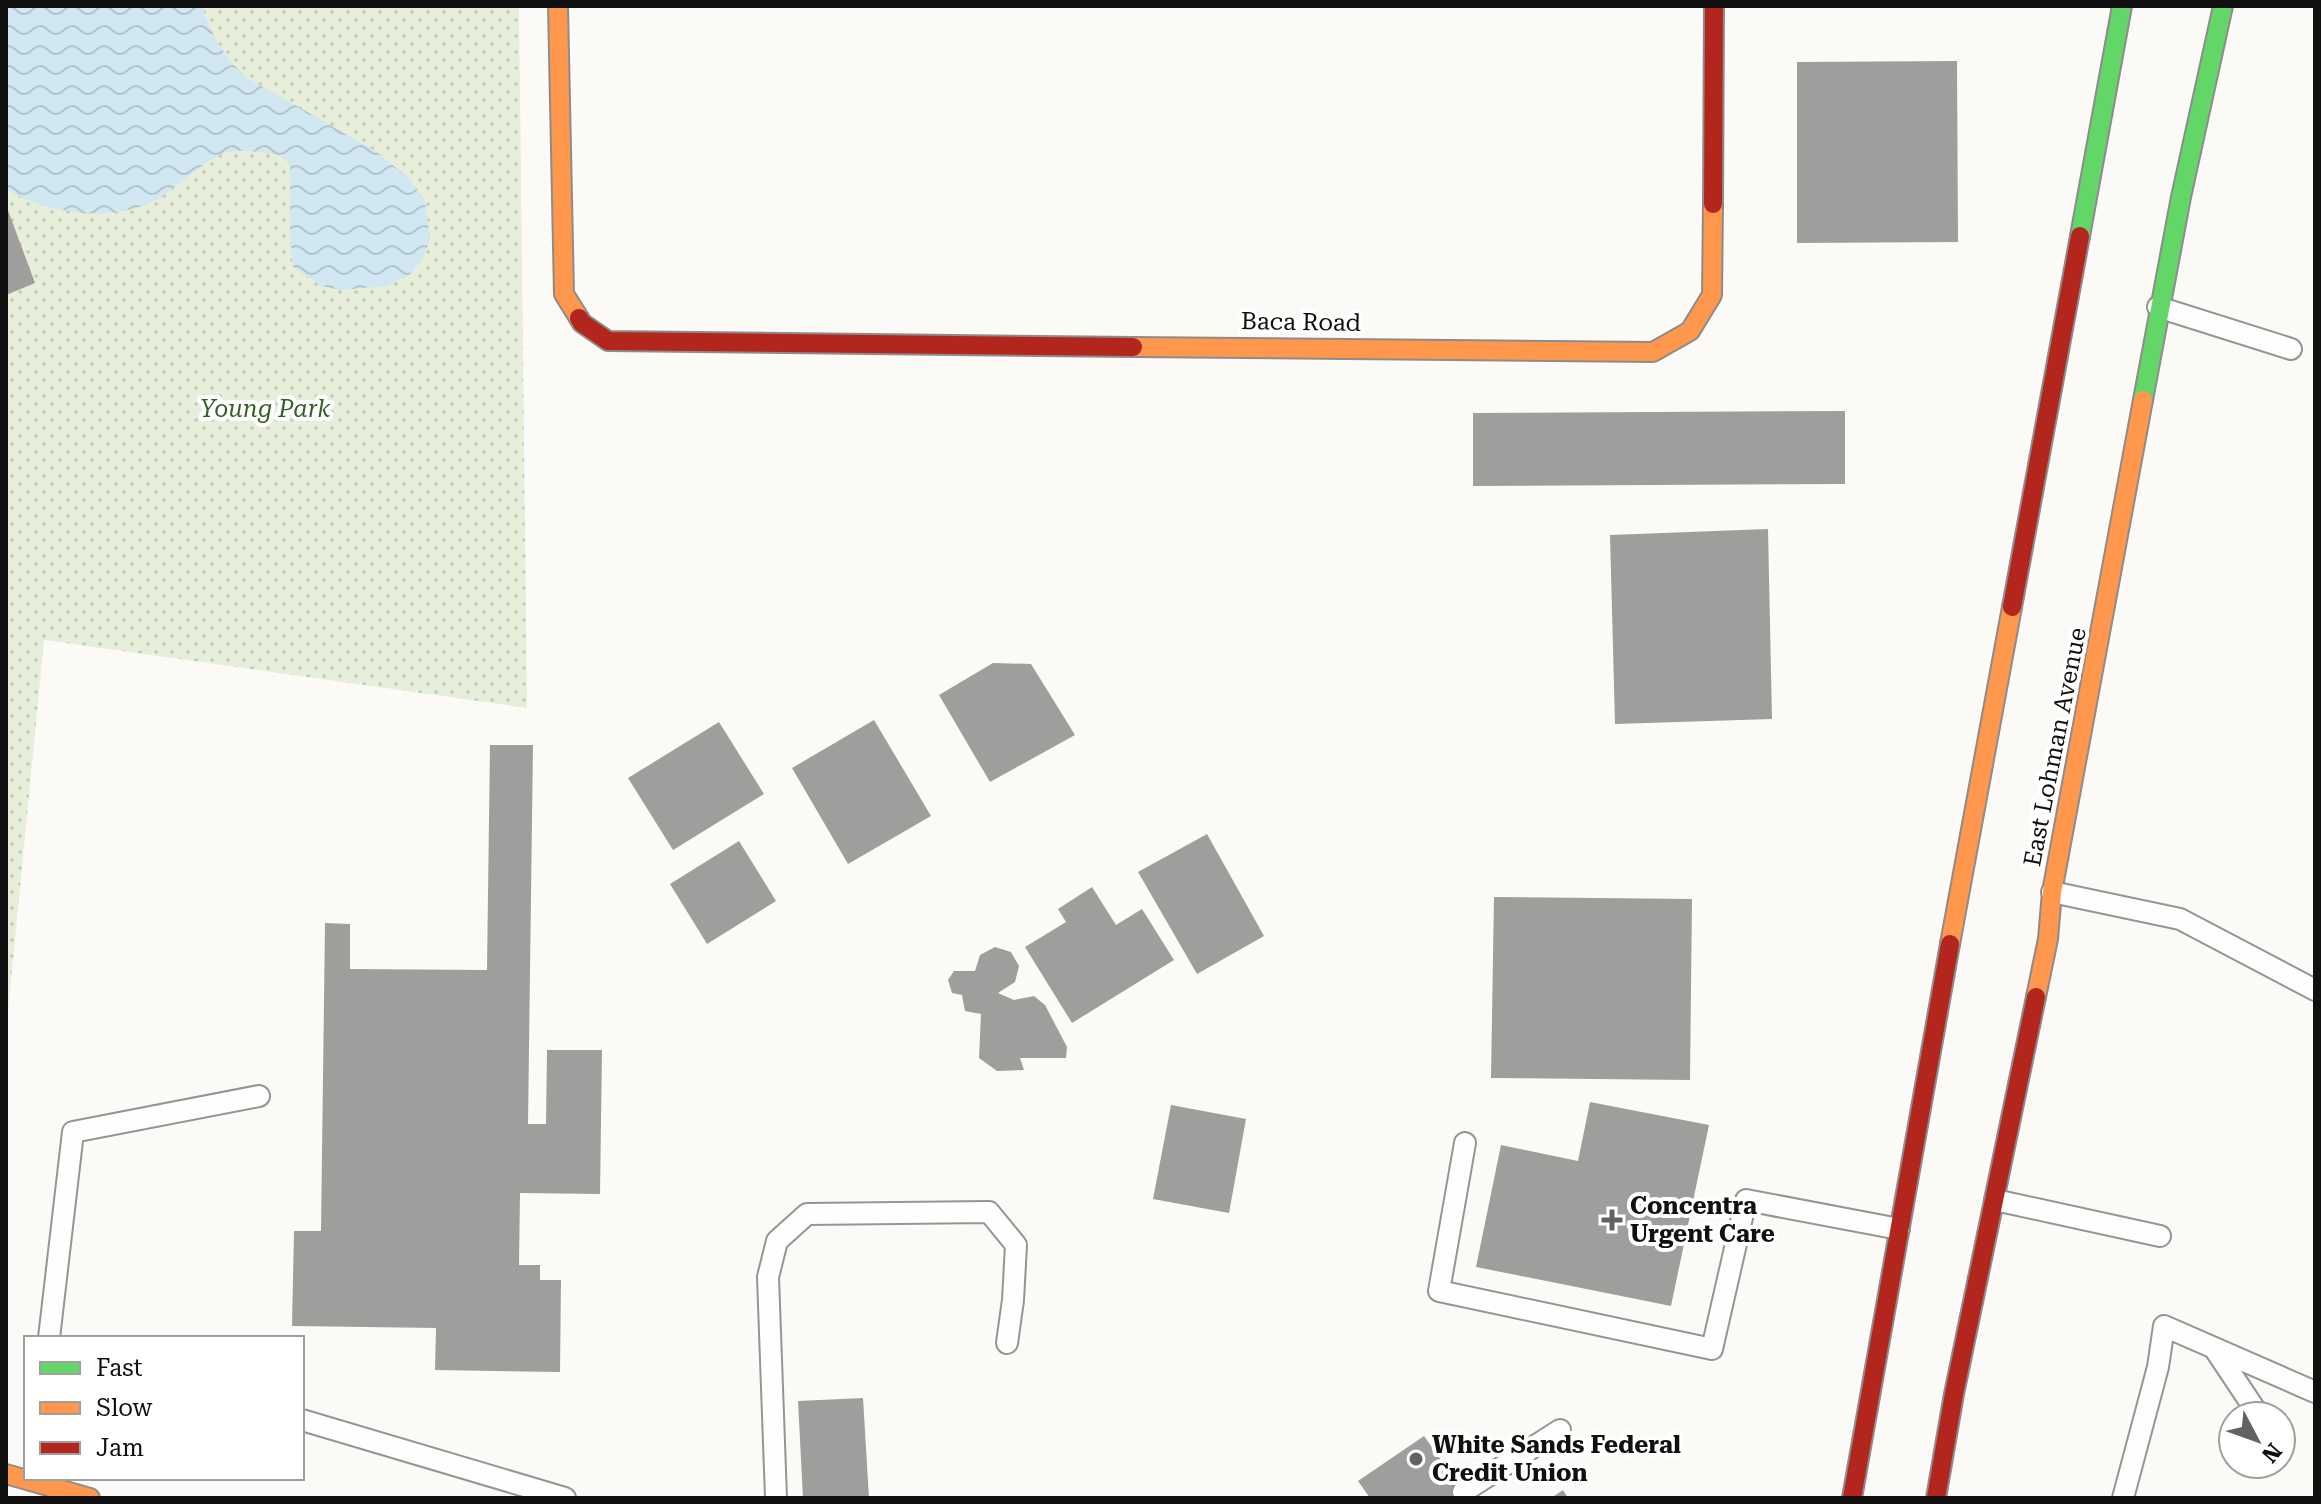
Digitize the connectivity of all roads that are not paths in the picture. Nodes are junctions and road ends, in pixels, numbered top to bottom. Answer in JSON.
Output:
{"nodes":[{"id":1,"x":558,"y":6,"type":"edge"},
{"id":2,"x":1714,"y":6,"type":"edge"},
{"id":3,"x":2122,"y":6,"type":"edge"},
{"id":4,"x":2223,"y":6,"type":"edge"},
{"id":5,"x":2158,"y":307,"type":"junction"},
{"id":6,"x":2291,"y":349,"type":"dead end"},
{"id":7,"x":2052,"y":892,"type":"junction"},
{"id":8,"x":2315,"y":990,"type":"edge"},
{"id":9,"x":259,"y":1096,"type":"dead end"},
{"id":10,"x":1465,"y":1143,"type":"dead end"},
{"id":11,"x":1995,"y":1200,"type":"junction"},
{"id":12,"x":1899,"y":1229,"type":"junction"},
{"id":13,"x":2160,"y":1236,"type":"dead end"},
{"id":14,"x":49,"y":1336,"type":"edge"},
{"id":15,"x":1007,"y":1343,"type":"dead end"},
{"id":16,"x":2213,"y":1348,"type":"junction"},
{"id":17,"x":2315,"y":1392,"type":"edge"},
{"id":18,"x":2249,"y":1400,"type":"edge"},
{"id":19,"x":304,"y":1421,"type":"edge"},
{"id":20,"x":1560,"y":1430,"type":"dead end"},
{"id":21,"x":31,"y":1480,"type":"edge"},
{"id":22,"x":1463,"y":1492,"type":"dead end"},
{"id":23,"x":90,"y":1498,"type":"edge"},
{"id":24,"x":565,"y":1498,"type":"edge"},
{"id":25,"x":776,"y":1498,"type":"edge"},
{"id":26,"x":1852,"y":1498,"type":"edge"},
{"id":27,"x":1936,"y":1498,"type":"edge"},
{"id":28,"x":2123,"y":1498,"type":"edge"}],
"edges":[{"from":1,"to":2,"type":"main road","name":"Baca Road"},
{"from":3,"to":12,"type":"main road"},
{"from":4,"to":5,"type":"main road","name":"East Lohman Avenue"},
{"from":5,"to":6,"type":"lane"},
{"from":5,"to":7,"type":"main road","name":"East Lohman Avenue"},
{"from":7,"to":8,"type":"lane"},
{"from":7,"to":11,"type":"main road","name":"East Lohman Avenue"},
{"from":9,"to":14,"type":"lane"},
{"from":10,"to":12,"type":"lane"},
{"from":11,"to":13,"type":"lane"},
{"from":11,"to":27,"type":"main road","name":"East Lohman Avenue"},
{"from":12,"to":26,"type":"main road"},
{"from":15,"to":25,"type":"lane"},
{"from":16,"to":17,"type":"lane"},
{"from":16,"to":18,"type":"lane"},
{"from":16,"to":28,"type":"lane"},
{"from":19,"to":24,"type":"lane"},
{"from":20,"to":22,"type":"lane"},
{"from":21,"to":23,"type":"main road"}]}
